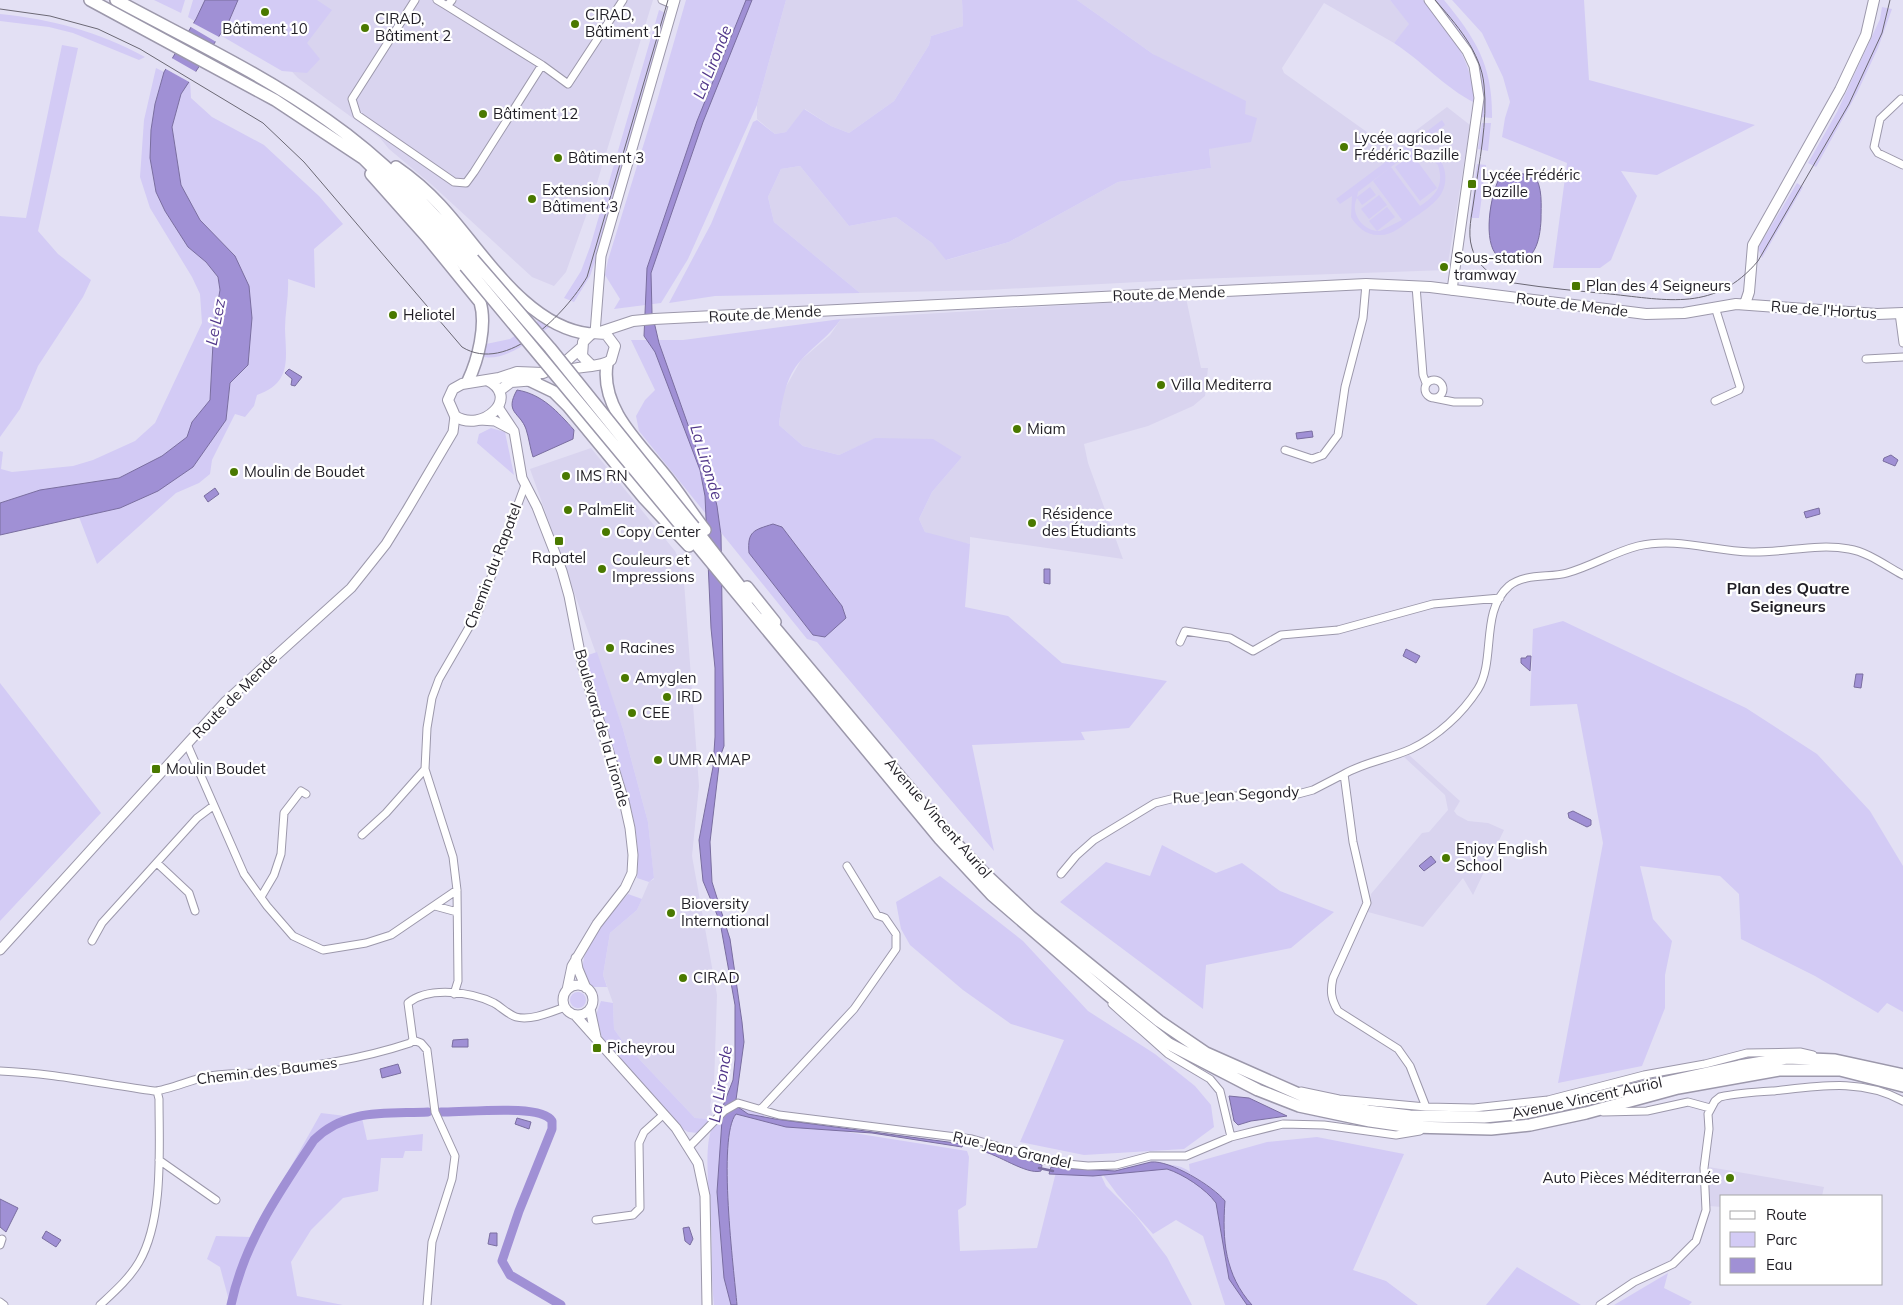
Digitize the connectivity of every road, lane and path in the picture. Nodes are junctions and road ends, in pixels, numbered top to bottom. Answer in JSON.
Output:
{"nodes":[{"id":1,"x":90,"y":0,"type":"edge"},
{"id":2,"x":116,"y":0,"type":"edge"},
{"id":3,"x":415,"y":0,"type":"edge"},
{"id":4,"x":437,"y":0,"type":"edge"},
{"id":5,"x":623,"y":0,"type":"edge"},
{"id":6,"x":662,"y":0,"type":"edge"},
{"id":7,"x":1429,"y":0,"type":"edge"},
{"id":8,"x":1874,"y":0,"type":"edge"},
{"id":9,"x":675,"y":2,"type":"edge"},
{"id":10,"x":450,"y":3,"type":"edge"},
{"id":11,"x":542,"y":65,"type":"junction"},
{"id":12,"x":1901,"y":99,"type":"dead end"},
{"id":13,"x":300,"y":116,"type":"junction"},
{"id":14,"x":351,"y":138,"type":"junction"},
{"id":15,"x":1903,"y":165,"type":"edge"},
{"id":16,"x":469,"y":262,"type":"junction"},
{"id":17,"x":1366,"y":284,"type":"junction"},
{"id":18,"x":1416,"y":286,"type":"junction"},
{"id":19,"x":1452,"y":290,"type":"junction"},
{"id":20,"x":1745,"y":304,"type":"junction"},
{"id":21,"x":1715,"y":307,"type":"junction"},
{"id":22,"x":1901,"y":313,"type":"edge"},
{"id":23,"x":622,"y":325,"type":"junction"},
{"id":24,"x":595,"y":333,"type":"junction"},
{"id":25,"x":613,"y":341,"type":"junction"},
{"id":26,"x":1903,"y":343,"type":"edge"},
{"id":27,"x":581,"y":348,"type":"junction"},
{"id":28,"x":1903,"y":357,"type":"edge"},
{"id":29,"x":1866,"y":359,"type":"dead end"},
{"id":30,"x":591,"y":364,"type":"junction"},
{"id":31,"x":607,"y":364,"type":"junction"},
{"id":32,"x":486,"y":380,"type":"junction"},
{"id":33,"x":529,"y":380,"type":"junction"},
{"id":34,"x":468,"y":382,"type":"junction"},
{"id":35,"x":1426,"y":383,"type":"junction"},
{"id":36,"x":499,"y":391,"type":"junction"},
{"id":37,"x":1434,"y":398,"type":"junction"},
{"id":38,"x":1714,"y":401,"type":"dead end"},
{"id":39,"x":1479,"y":402,"type":"dead end"},
{"id":40,"x":498,"y":407,"type":"junction"},
{"id":41,"x":455,"y":416,"type":"junction"},
{"id":42,"x":480,"y":420,"type":"junction"},
{"id":43,"x":466,"y":422,"type":"junction"},
{"id":44,"x":514,"y":431,"type":"junction"},
{"id":45,"x":452,"y":432,"type":"junction"},
{"id":46,"x":1285,"y":450,"type":"dead end"},
{"id":47,"x":525,"y":485,"type":"junction"},
{"id":48,"x":698,"y":533,"type":"junction"},
{"id":49,"x":707,"y":563,"type":"junction"},
{"id":50,"x":1903,"y":575,"type":"edge"},
{"id":51,"x":1500,"y":598,"type":"junction"},
{"id":52,"x":1180,"y":642,"type":"dead end"},
{"id":53,"x":187,"y":744,"type":"junction"},
{"id":54,"x":425,"y":769,"type":"junction"},
{"id":55,"x":886,"y":774,"type":"junction"},
{"id":56,"x":1344,"y":774,"type":"junction"},
{"id":57,"x":306,"y":794,"type":"dead end"},
{"id":58,"x":213,"y":806,"type":"junction"},
{"id":59,"x":362,"y":834,"type":"dead end"},
{"id":60,"x":157,"y":863,"type":"junction"},
{"id":61,"x":848,"y":866,"type":"dead end"},
{"id":62,"x":1061,"y":874,"type":"dead end"},
{"id":63,"x":457,"y":890,"type":"junction"},
{"id":64,"x":261,"y":897,"type":"junction"},
{"id":65,"x":435,"y":906,"type":"junction"},
{"id":66,"x":195,"y":911,"type":"dead end"},
{"id":67,"x":457,"y":912,"type":"junction"},
{"id":68,"x":92,"y":941,"type":"dead end"},
{"id":69,"x":0,"y":950,"type":"edge"},
{"id":70,"x":576,"y":958,"type":"junction"},
{"id":71,"x":1070,"y":963,"type":"junction"},
{"id":72,"x":586,"y":988,"type":"junction"},
{"id":73,"x":567,"y":990,"type":"junction"},
{"id":74,"x":454,"y":994,"type":"junction"},
{"id":75,"x":565,"y":1007,"type":"junction"},
{"id":76,"x":590,"y":1009,"type":"junction"},
{"id":77,"x":575,"y":1015,"type":"junction"},
{"id":78,"x":413,"y":1040,"type":"junction"},
{"id":79,"x":597,"y":1040,"type":"junction"},
{"id":80,"x":1835,"y":1060,"type":"junction"},
{"id":81,"x":0,"y":1071,"type":"edge"},
{"id":82,"x":1903,"y":1075,"type":"edge"},
{"id":83,"x":1281,"y":1086,"type":"junction"},
{"id":84,"x":1903,"y":1086,"type":"edge"},
{"id":85,"x":157,"y":1092,"type":"junction"},
{"id":86,"x":1903,"y":1101,"type":"edge"},
{"id":87,"x":1426,"y":1107,"type":"junction"},
{"id":88,"x":1710,"y":1108,"type":"junction"},
{"id":89,"x":761,"y":1109,"type":"junction"},
{"id":90,"x":1588,"y":1113,"type":"junction"},
{"id":91,"x":664,"y":1114,"type":"junction"},
{"id":92,"x":1437,"y":1128,"type":"junction"},
{"id":93,"x":1231,"y":1137,"type":"junction"},
{"id":94,"x":690,"y":1146,"type":"junction"},
{"id":95,"x":159,"y":1160,"type":"junction"},
{"id":96,"x":216,"y":1200,"type":"dead end"},
{"id":97,"x":596,"y":1220,"type":"dead end"},
{"id":98,"x":0,"y":1302,"type":"edge"},
{"id":99,"x":4,"y":1305,"type":"edge"},
{"id":100,"x":100,"y":1305,"type":"edge"},
{"id":101,"x":427,"y":1305,"type":"edge"},
{"id":102,"x":708,"y":1305,"type":"edge"},
{"id":103,"x":1600,"y":1305,"type":"edge"}],
"edges":[{"from":1,"to":13,"type":"main road"},
{"from":2,"to":14,"type":"main road"},
{"from":3,"to":11,"type":"street"},
{"from":4,"to":10,"type":"street"},
{"from":5,"to":11,"type":"street"},
{"from":6,"to":9,"type":"street"},
{"from":7,"to":19,"type":"street"},
{"from":8,"to":20,"type":"main road"},
{"from":9,"to":24,"type":"street"},
{"from":10,"to":11,"type":"street"},
{"from":12,"to":15,"type":"street"},
{"from":13,"to":16,"type":"main road"},
{"from":13,"to":34,"type":"main road"},
{"from":14,"to":16,"type":"main road"},
{"from":14,"to":24,"type":"main road"},
{"from":16,"to":48,"type":"main road","bridge":true},
{"from":17,"to":18,"type":"main road","name":"Route de Mende"},
{"from":17,"to":23,"type":"main road","name":"Route de Mende"},
{"from":17,"to":46,"type":"street"},
{"from":18,"to":19,"type":"main road","name":"Route de Mende"},
{"from":18,"to":35,"type":"street"},
{"from":19,"to":21,"type":"main road","name":"Route de Mende"},
{"from":20,"to":21,"type":"main road","name":"Route de Mende"},
{"from":20,"to":22,"type":"main road","name":"Rue de l'Hortus"},
{"from":21,"to":38,"type":"street"},
{"from":22,"to":26,"type":"street"},
{"from":23,"to":24,"type":"main road","name":"Route de Mende"},
{"from":23,"to":25,"type":"main road"},
{"from":24,"to":25,"type":"main road"},
{"from":24,"to":27,"type":"main road"},
{"from":25,"to":31,"type":"main road"},
{"from":27,"to":30,"type":"main road"},
{"from":27,"to":32,"type":"main road"},
{"from":28,"to":29,"type":"street"},
{"from":30,"to":31,"type":"main road"},
{"from":30,"to":33,"type":"main road"},
{"from":31,"to":48,"type":"main road"},
{"from":32,"to":34,"type":"main road"},
{"from":32,"to":36,"type":"main road"},
{"from":33,"to":36,"type":"main road"},
{"from":33,"to":49,"type":"main road"},
{"from":34,"to":41,"type":"main road"},
{"from":35,"to":37,"type":"street"},
{"from":35,"to":37,"type":"street"},
{"from":36,"to":40,"type":"main road"},
{"from":37,"to":39,"type":"street"},
{"from":40,"to":42,"type":"main road"},
{"from":40,"to":44,"type":"street","name":"Boulevard de la Lironde"},
{"from":41,"to":43,"type":"main road"},
{"from":41,"to":45,"type":"street"},
{"from":42,"to":43,"type":"main road"},
{"from":42,"to":44,"type":"street"},
{"from":43,"to":45,"type":"street"},
{"from":44,"to":47,"type":"street","name":"Boulevard de la Lironde"},
{"from":45,"to":53,"type":"street","name":"Route de Mende"},
{"from":47,"to":54,"type":"street","name":"Chemin du Rapatel"},
{"from":47,"to":70,"type":"street","name":"Boulevard de la Lironde"},
{"from":48,"to":49,"type":"main road","name":"Avenue Vincent Auriol"},
{"from":48,"to":83,"type":"main road","name":"Avenue Vincent Auriol"},
{"from":49,"to":55,"type":"main road","name":"Avenue Vincent Auriol"},
{"from":49,"to":55,"type":"main road"},
{"from":50,"to":51,"type":"street"},
{"from":51,"to":52,"type":"street"},
{"from":51,"to":56,"type":"street","name":"Rue Jean Segondy"},
{"from":53,"to":58,"type":"street"},
{"from":53,"to":69,"type":"street","name":"Route de Mende"},
{"from":54,"to":59,"type":"street"},
{"from":54,"to":63,"type":"street","name":"Chemin du Rapatel"},
{"from":55,"to":71,"type":"main road","name":"Avenue Vincent Auriol"},
{"from":56,"to":62,"type":"street","name":"Rue Jean Segondy"},
{"from":56,"to":87,"type":"street"},
{"from":57,"to":64,"type":"street"},
{"from":58,"to":60,"type":"street"},
{"from":58,"to":64,"type":"street"},
{"from":60,"to":66,"type":"street"},
{"from":60,"to":68,"type":"street"},
{"from":61,"to":89,"type":"street"},
{"from":63,"to":65,"type":"street"},
{"from":63,"to":67,"type":"street","name":"Chemin du Rapatel"},
{"from":64,"to":65,"type":"street"},
{"from":65,"to":67,"type":"street"},
{"from":67,"to":74,"type":"street","name":"Chemin du Rapatel"},
{"from":70,"to":72,"type":"street"},
{"from":70,"to":73,"type":"street","name":"Boulevard de la Lironde"},
{"from":71,"to":92,"type":"main road","name":"Avenue Vincent Auriol"},
{"from":71,"to":93,"type":"street","name":"Avenue Vincent Auriol"},
{"from":72,"to":73,"type":"street"},
{"from":72,"to":76,"type":"street"},
{"from":73,"to":75,"type":"street"},
{"from":74,"to":75,"type":"street"},
{"from":74,"to":78,"type":"street"},
{"from":75,"to":77,"type":"street"},
{"from":76,"to":77,"type":"street"},
{"from":76,"to":79,"type":"street"},
{"from":77,"to":79,"type":"street"},
{"from":78,"to":85,"type":"street","name":"Chemin des Baumes"},
{"from":78,"to":101,"type":"street"},
{"from":79,"to":91,"type":"street"},
{"from":80,"to":82,"type":"main road","name":"Avenue Vincent Auriol"},
{"from":80,"to":83,"type":"main road","name":"Avenue Vincent Auriol"},
{"from":80,"to":87,"type":"street","name":"Avenue Vincent Auriol"},
{"from":81,"to":85,"type":"street","name":"Chemin des Baumes"},
{"from":83,"to":87,"type":"street","name":"Avenue Vincent Auriol"},
{"from":84,"to":90,"type":"main road","name":"Avenue Vincent Auriol"},
{"from":85,"to":95,"type":"street"},
{"from":86,"to":88,"type":"street"},
{"from":88,"to":90,"type":"street","name":"Avenue Vincent Auriol"},
{"from":88,"to":103,"type":"street"},
{"from":89,"to":93,"type":"street","name":"Rue Jean Grandel"},
{"from":89,"to":94,"type":"street","name":"Rue Jean Grandel"},
{"from":90,"to":92,"type":"main road","name":"Avenue Vincent Auriol"},
{"from":91,"to":94,"type":"street"},
{"from":91,"to":97,"type":"street"},
{"from":92,"to":93,"type":"street","name":"Rue Jean Grandel"},
{"from":94,"to":102,"type":"street"},
{"from":95,"to":96,"type":"street"},
{"from":95,"to":100,"type":"street"},
{"from":98,"to":99,"type":"street"}]}
